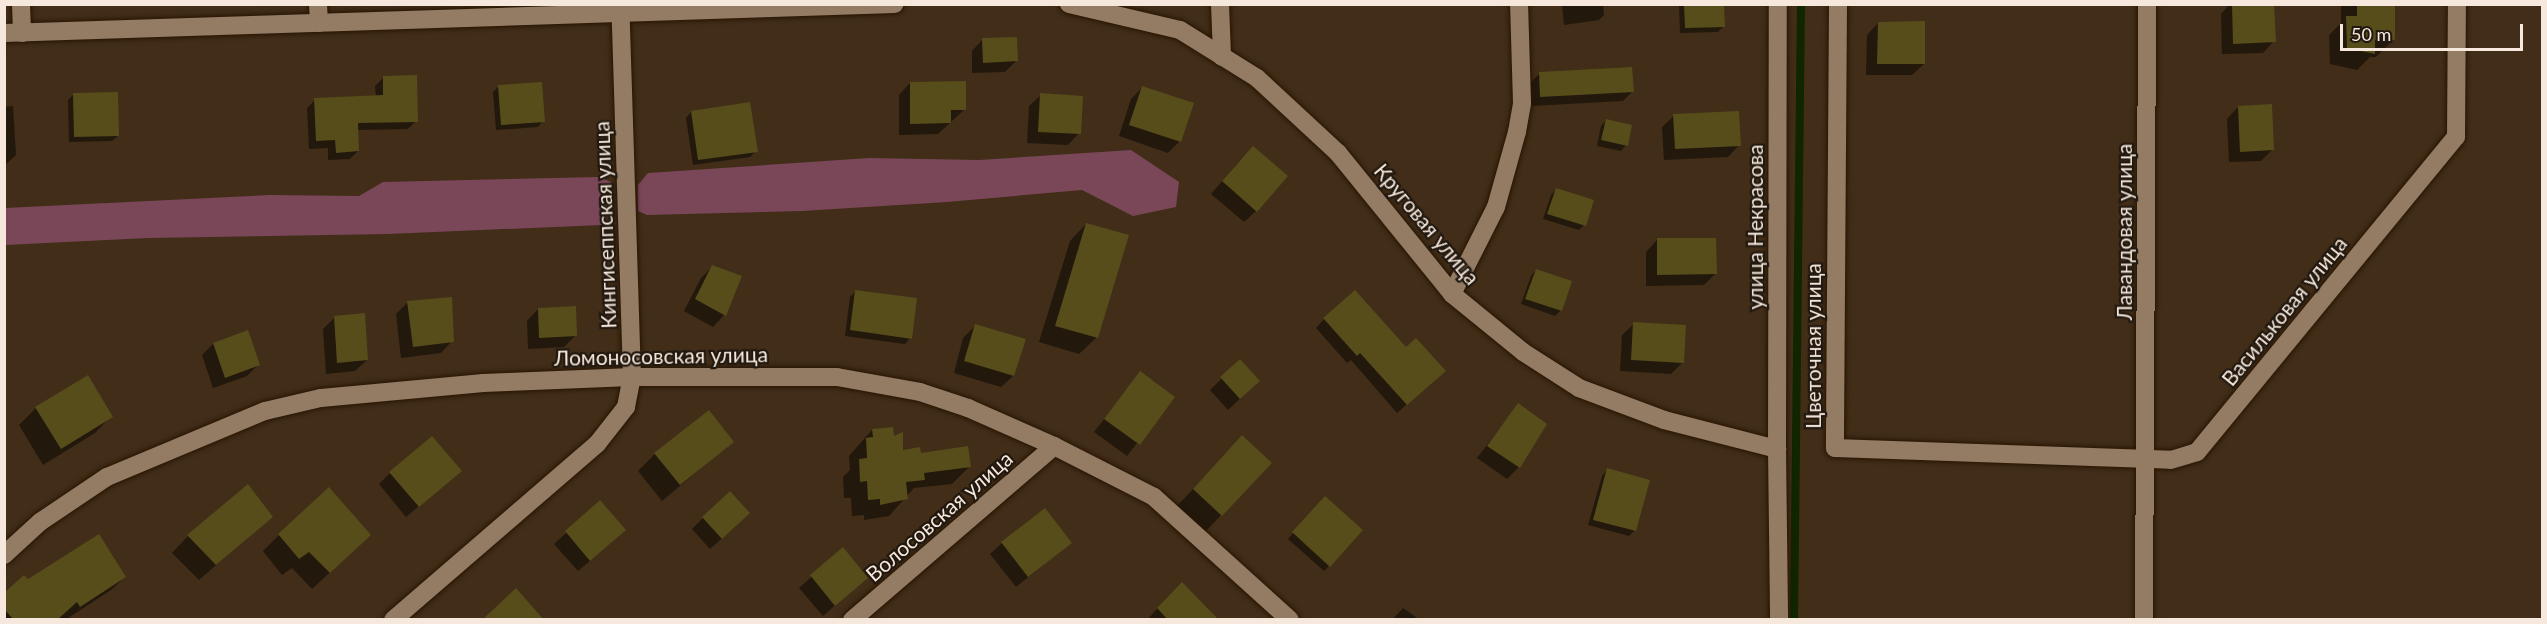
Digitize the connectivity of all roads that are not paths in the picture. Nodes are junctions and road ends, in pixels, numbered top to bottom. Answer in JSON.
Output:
{"nodes":[{"id":1,"x":21,"y":4,"type":"edge"},
{"id":2,"x":318,"y":4,"type":"edge"},
{"id":3,"x":895,"y":4,"type":"edge"},
{"id":4,"x":1070,"y":4,"type":"edge"},
{"id":5,"x":1220,"y":4,"type":"edge"},
{"id":6,"x":1519,"y":4,"type":"edge"},
{"id":7,"x":1778,"y":4,"type":"edge"},
{"id":8,"x":1838,"y":4,"type":"edge"},
{"id":9,"x":2147,"y":4,"type":"edge"},
{"id":10,"x":2457,"y":4,"type":"edge"},
{"id":11,"x":620,"y":9,"type":"edge"},
{"id":12,"x":319,"y":23,"type":"junction"},
{"id":13,"x":13,"y":33,"type":"edge"},
{"id":14,"x":1222,"y":57,"type":"junction"},
{"id":15,"x":1452,"y":294,"type":"junction"},
{"id":16,"x":632,"y":377,"type":"junction"},
{"id":17,"x":1054,"y":446,"type":"junction"},
{"id":18,"x":1777,"y":449,"type":"junction"},
{"id":19,"x":2147,"y":459,"type":"junction"},
{"id":20,"x":4,"y":555,"type":"edge"},
{"id":21,"x":393,"y":620,"type":"edge"},
{"id":22,"x":852,"y":620,"type":"edge"},
{"id":23,"x":1290,"y":620,"type":"edge"},
{"id":24,"x":1779,"y":620,"type":"edge"},
{"id":25,"x":2144,"y":620,"type":"edge"}],
"edges":[{"from":1,"to":13,"type":"street"},
{"from":2,"to":12,"type":"street"},
{"from":3,"to":11,"type":"street"},
{"from":4,"to":14,"type":"street","name":"Круговая улица"},
{"from":5,"to":14,"type":"street"},
{"from":6,"to":15,"type":"street"},
{"from":7,"to":18,"type":"street","name":"улица Некрасова"},
{"from":8,"to":19,"type":"street","name":"Цветочная улица"},
{"from":9,"to":19,"type":"street","name":"Лавандовая улица"},
{"from":10,"to":19,"type":"street","name":"Васильковая улица"},
{"from":11,"to":12,"type":"street"},
{"from":11,"to":16,"type":"street","name":"Кингисеппская улица"},
{"from":12,"to":13,"type":"street"},
{"from":14,"to":15,"type":"street","name":"Круговая улица"},
{"from":15,"to":18,"type":"street","name":"Круговая улица"},
{"from":16,"to":17,"type":"street","name":"Ломоносовская улица"},
{"from":16,"to":20,"type":"street","name":"Ломоносовская улица"},
{"from":16,"to":21,"type":"street","name":"Кингисеппская улица"},
{"from":17,"to":22,"type":"street","name":"Волосовская улица"},
{"from":17,"to":23,"type":"street","name":"Ломоносовская улица"},
{"from":18,"to":24,"type":"street"},
{"from":19,"to":25,"type":"street"}]}
